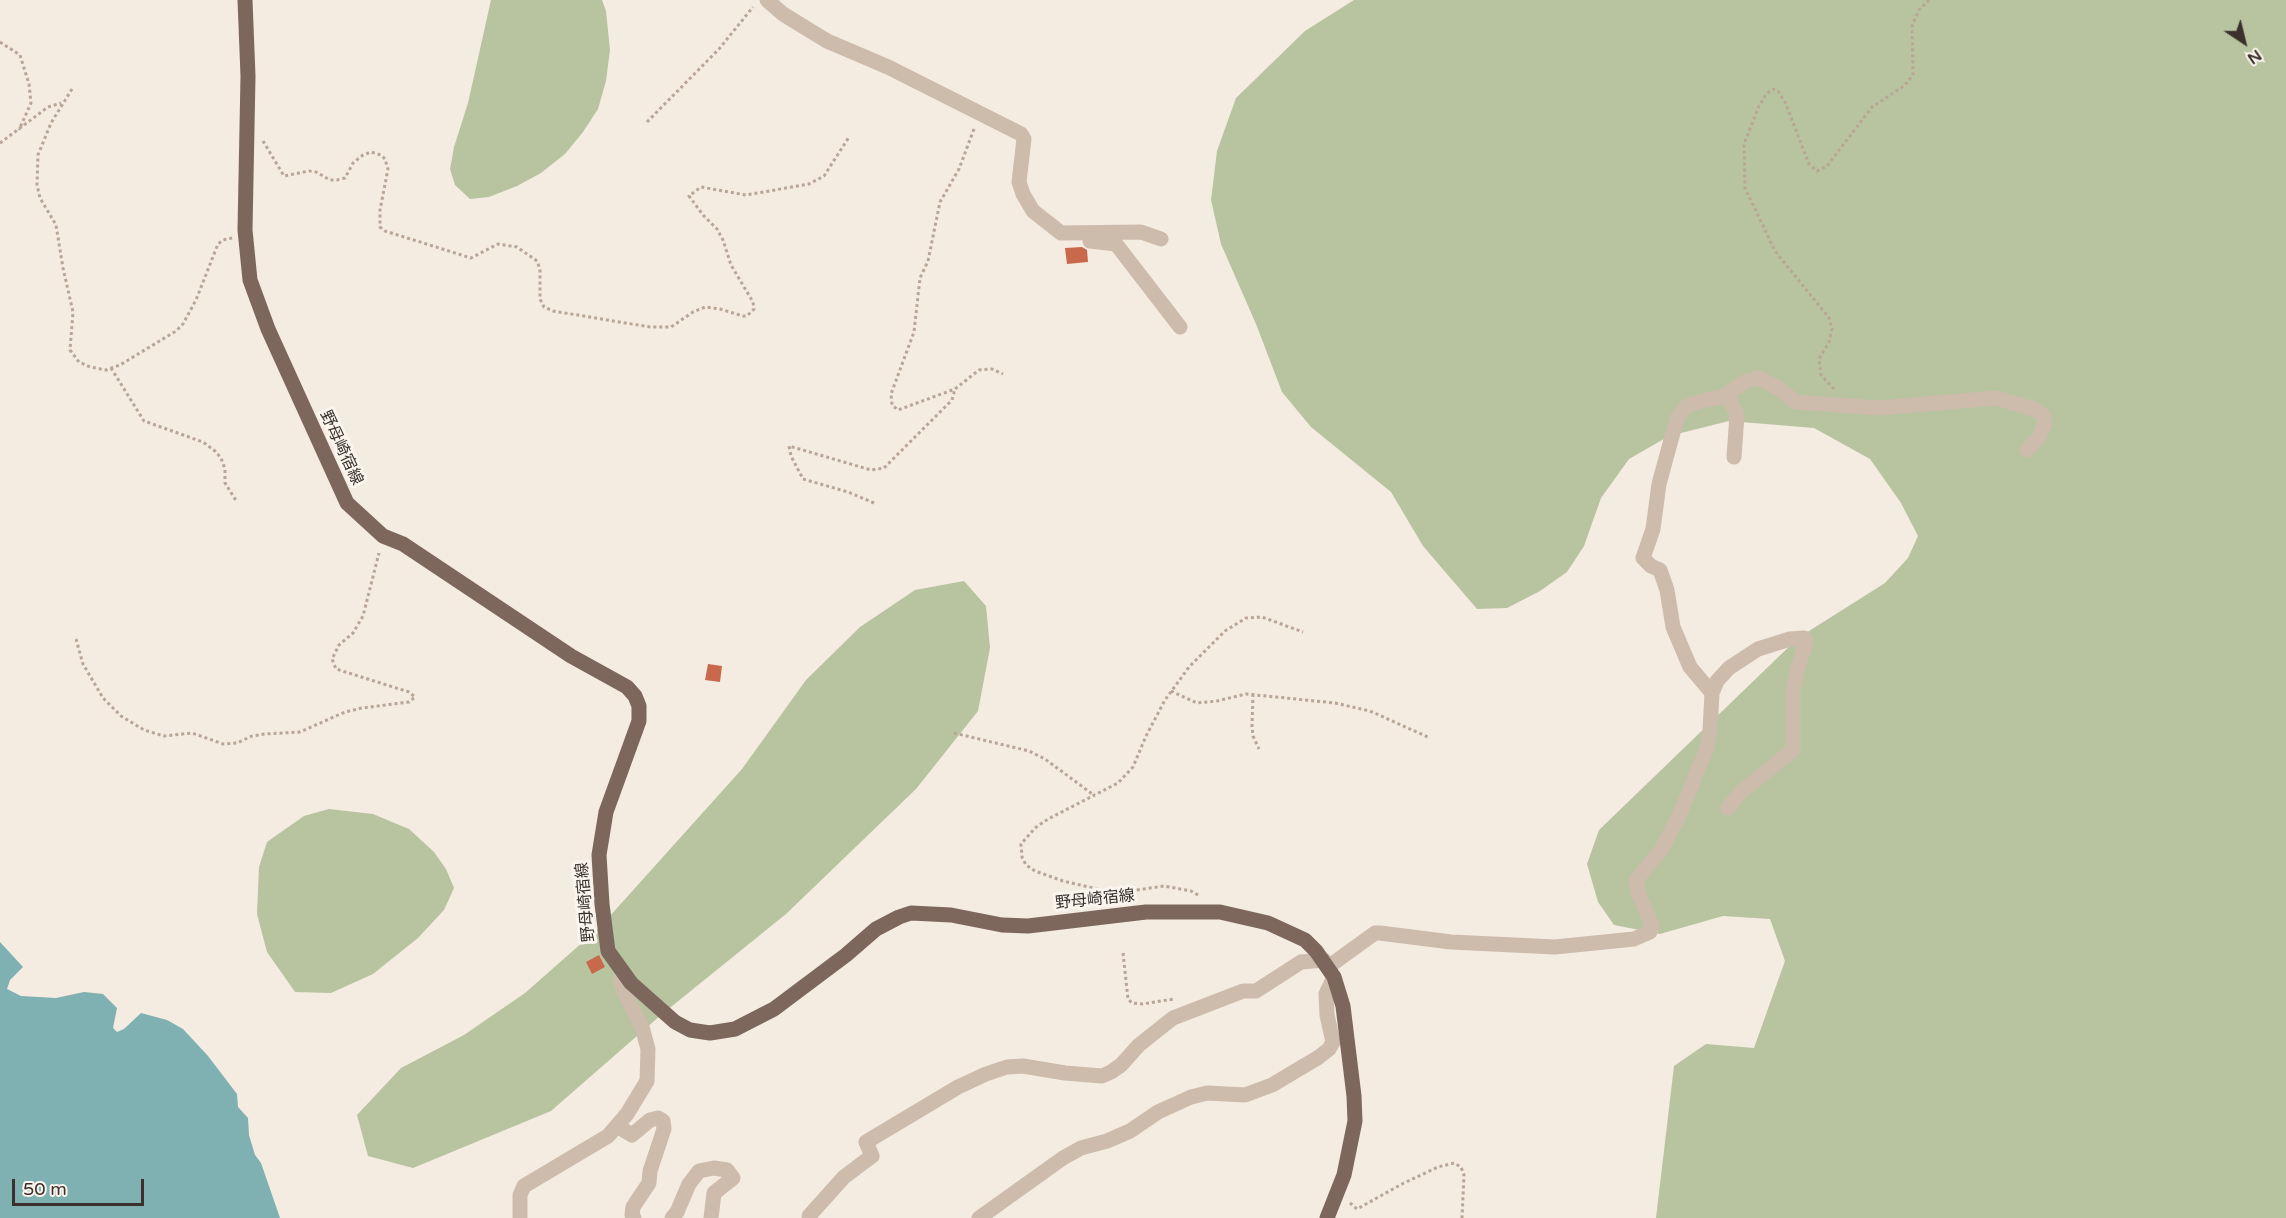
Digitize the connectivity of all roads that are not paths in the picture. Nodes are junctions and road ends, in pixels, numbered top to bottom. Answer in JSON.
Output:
{"nodes":[{"id":1,"x":245,"y":0,"type":"edge"},
{"id":2,"x":767,"y":0,"type":"edge"},
{"id":3,"x":1061,"y":233,"type":"junction"},
{"id":4,"x":1161,"y":239,"type":"dead end"},
{"id":5,"x":1180,"y":327,"type":"dead end"},
{"id":6,"x":1727,"y":393,"type":"junction"},
{"id":7,"x":2027,"y":450,"type":"dead end"},
{"id":8,"x":1734,"y":457,"type":"dead end"},
{"id":9,"x":1712,"y":693,"type":"junction"},
{"id":10,"x":1728,"y":808,"type":"dead end"},
{"id":11,"x":1329,"y":968,"type":"junction"},
{"id":12,"x":621,"y":972,"type":"junction"},
{"id":13,"x":617,"y":1126,"type":"junction"},
{"id":14,"x":809,"y":1216,"type":"dead end"},
{"id":15,"x":520,"y":1218,"type":"edge"},
{"id":16,"x":634,"y":1218,"type":"edge"},
{"id":17,"x":672,"y":1218,"type":"edge"},
{"id":18,"x":711,"y":1218,"type":"edge"},
{"id":19,"x":979,"y":1218,"type":"edge"},
{"id":20,"x":1327,"y":1218,"type":"edge"}],
"edges":[{"from":1,"to":12,"type":"main road","name":"野母崎宿線"},
{"from":2,"to":3,"type":"street"},
{"from":3,"to":4,"type":"street"},
{"from":3,"to":5,"type":"street"},
{"from":6,"to":7,"type":"street"},
{"from":6,"to":8,"type":"street"},
{"from":6,"to":9,"type":"street"},
{"from":9,"to":10,"type":"street"},
{"from":9,"to":11,"type":"street"},
{"from":11,"to":12,"type":"main road","name":"野母崎宿線"},
{"from":11,"to":14,"type":"street"},
{"from":11,"to":19,"type":"street"},
{"from":11,"to":20,"type":"main road","name":"野母崎宿線"},
{"from":12,"to":13,"type":"street"},
{"from":13,"to":15,"type":"street"},
{"from":13,"to":16,"type":"street"},
{"from":17,"to":18,"type":"street"}]}
